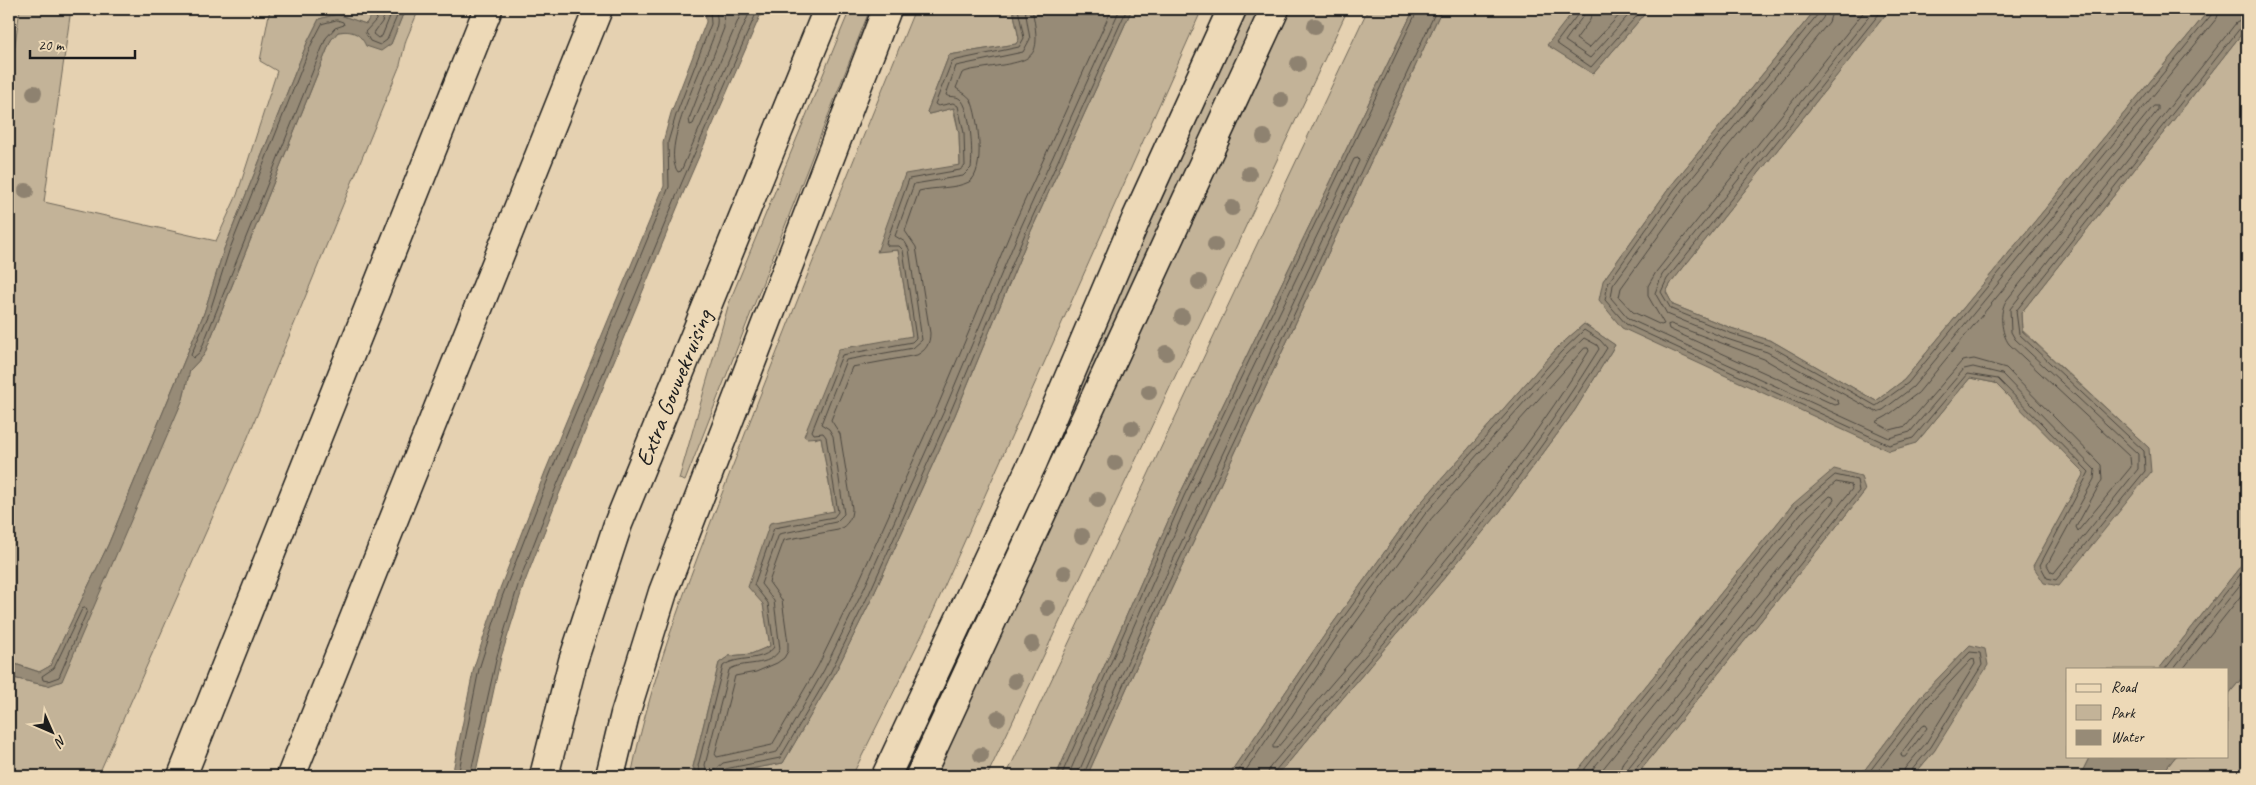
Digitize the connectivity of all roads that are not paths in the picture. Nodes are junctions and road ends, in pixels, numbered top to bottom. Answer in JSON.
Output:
{"nodes":[{"id":1,"x":488,"y":9,"type":"edge"},
{"id":2,"x":598,"y":9,"type":"edge"},
{"id":3,"x":828,"y":9,"type":"edge"},
{"id":4,"x":888,"y":9,"type":"edge"},
{"id":5,"x":1232,"y":9,"type":"edge"},
{"id":6,"x":1275,"y":9,"type":"edge"},
{"id":7,"x":182,"y":776,"type":"edge"},
{"id":8,"x":291,"y":776,"type":"edge"},
{"id":9,"x":544,"y":776,"type":"edge"},
{"id":10,"x":610,"y":776,"type":"edge"},
{"id":11,"x":886,"y":776,"type":"edge"},
{"id":12,"x":920,"y":776,"type":"edge"}],
"edges":[{"from":1,"to":7,"type":"main road"},
{"from":2,"to":8,"type":"main road"},
{"from":3,"to":9,"type":"main road","name":"Extra Gouwekruising"},
{"from":4,"to":10,"type":"main road"},
{"from":5,"to":11,"type":"main road"},
{"from":6,"to":12,"type":"main road"}]}
